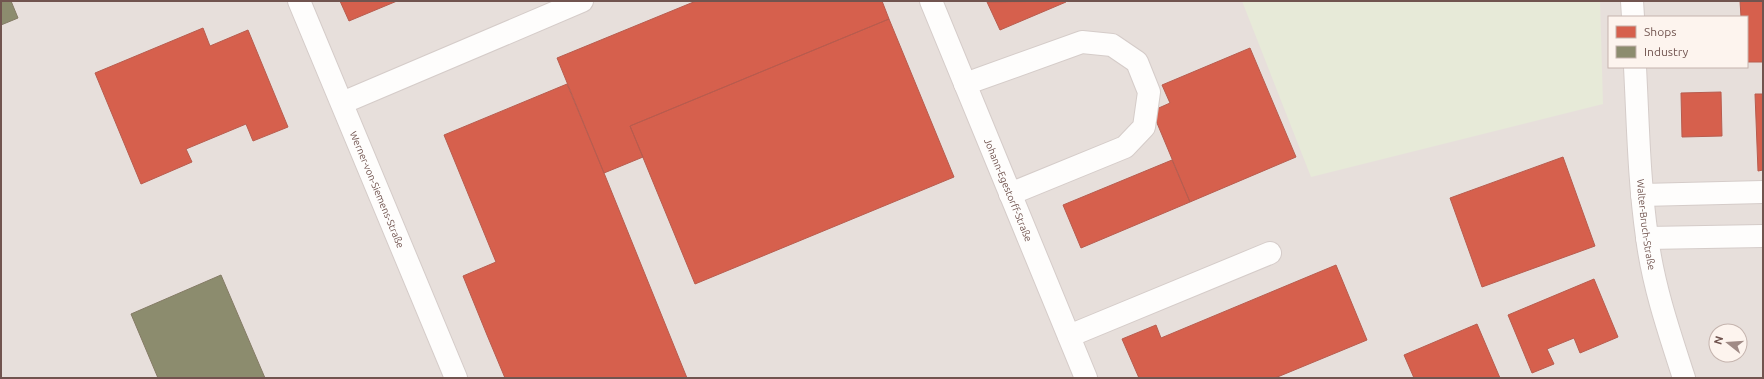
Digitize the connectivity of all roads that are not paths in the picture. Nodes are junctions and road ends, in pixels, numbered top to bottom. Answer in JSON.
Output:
{"nodes":[{"id":1,"x":299,"y":1,"type":"edge"},
{"id":2,"x":582,"y":1,"type":"edge"},
{"id":3,"x":931,"y":1,"type":"edge"},
{"id":4,"x":1632,"y":1,"type":"edge"},
{"id":5,"x":1633,"y":16,"type":"edge"},
{"id":6,"x":1635,"y":68,"type":"edge"},
{"id":7,"x":965,"y":84,"type":"junction"},
{"id":8,"x":342,"y":103,"type":"junction"},
{"id":9,"x":1763,"y":192,"type":"edge"},
{"id":10,"x":1010,"y":194,"type":"junction"},
{"id":11,"x":1642,"y":195,"type":"junction"},
{"id":12,"x":1763,"y":236,"type":"edge"},
{"id":13,"x":1647,"y":238,"type":"junction"},
{"id":14,"x":1270,"y":253,"type":"dead end"},
{"id":15,"x":1069,"y":336,"type":"junction"},
{"id":16,"x":456,"y":378,"type":"edge"},
{"id":17,"x":1086,"y":378,"type":"edge"},
{"id":18,"x":1684,"y":378,"type":"edge"}],
"edges":[{"from":1,"to":8,"type":"street","name":"Werner-von-Siemens-Straße"},
{"from":2,"to":8,"type":"street"},
{"from":3,"to":7,"type":"street","name":"Johann-Egestorff-Straße"},
{"from":4,"to":5,"type":"street"},
{"from":6,"to":11,"type":"street","name":"Walter-Bruch-Straße"},
{"from":7,"to":10,"type":"street","name":"Johann-Egestorff-Straße"},
{"from":7,"to":10,"type":"street"},
{"from":8,"to":16,"type":"street","name":"Werner-von-Siemens-Straße"},
{"from":9,"to":11,"type":"street"},
{"from":10,"to":15,"type":"street","name":"Johann-Egestorff-Straße"},
{"from":11,"to":13,"type":"street","name":"Walter-Bruch-Straße"},
{"from":12,"to":13,"type":"street"},
{"from":13,"to":18,"type":"street","name":"Walter-Bruch-Straße"},
{"from":14,"to":15,"type":"street"},
{"from":15,"to":17,"type":"street","name":"Johann-Egestorff-Straße"}]}
